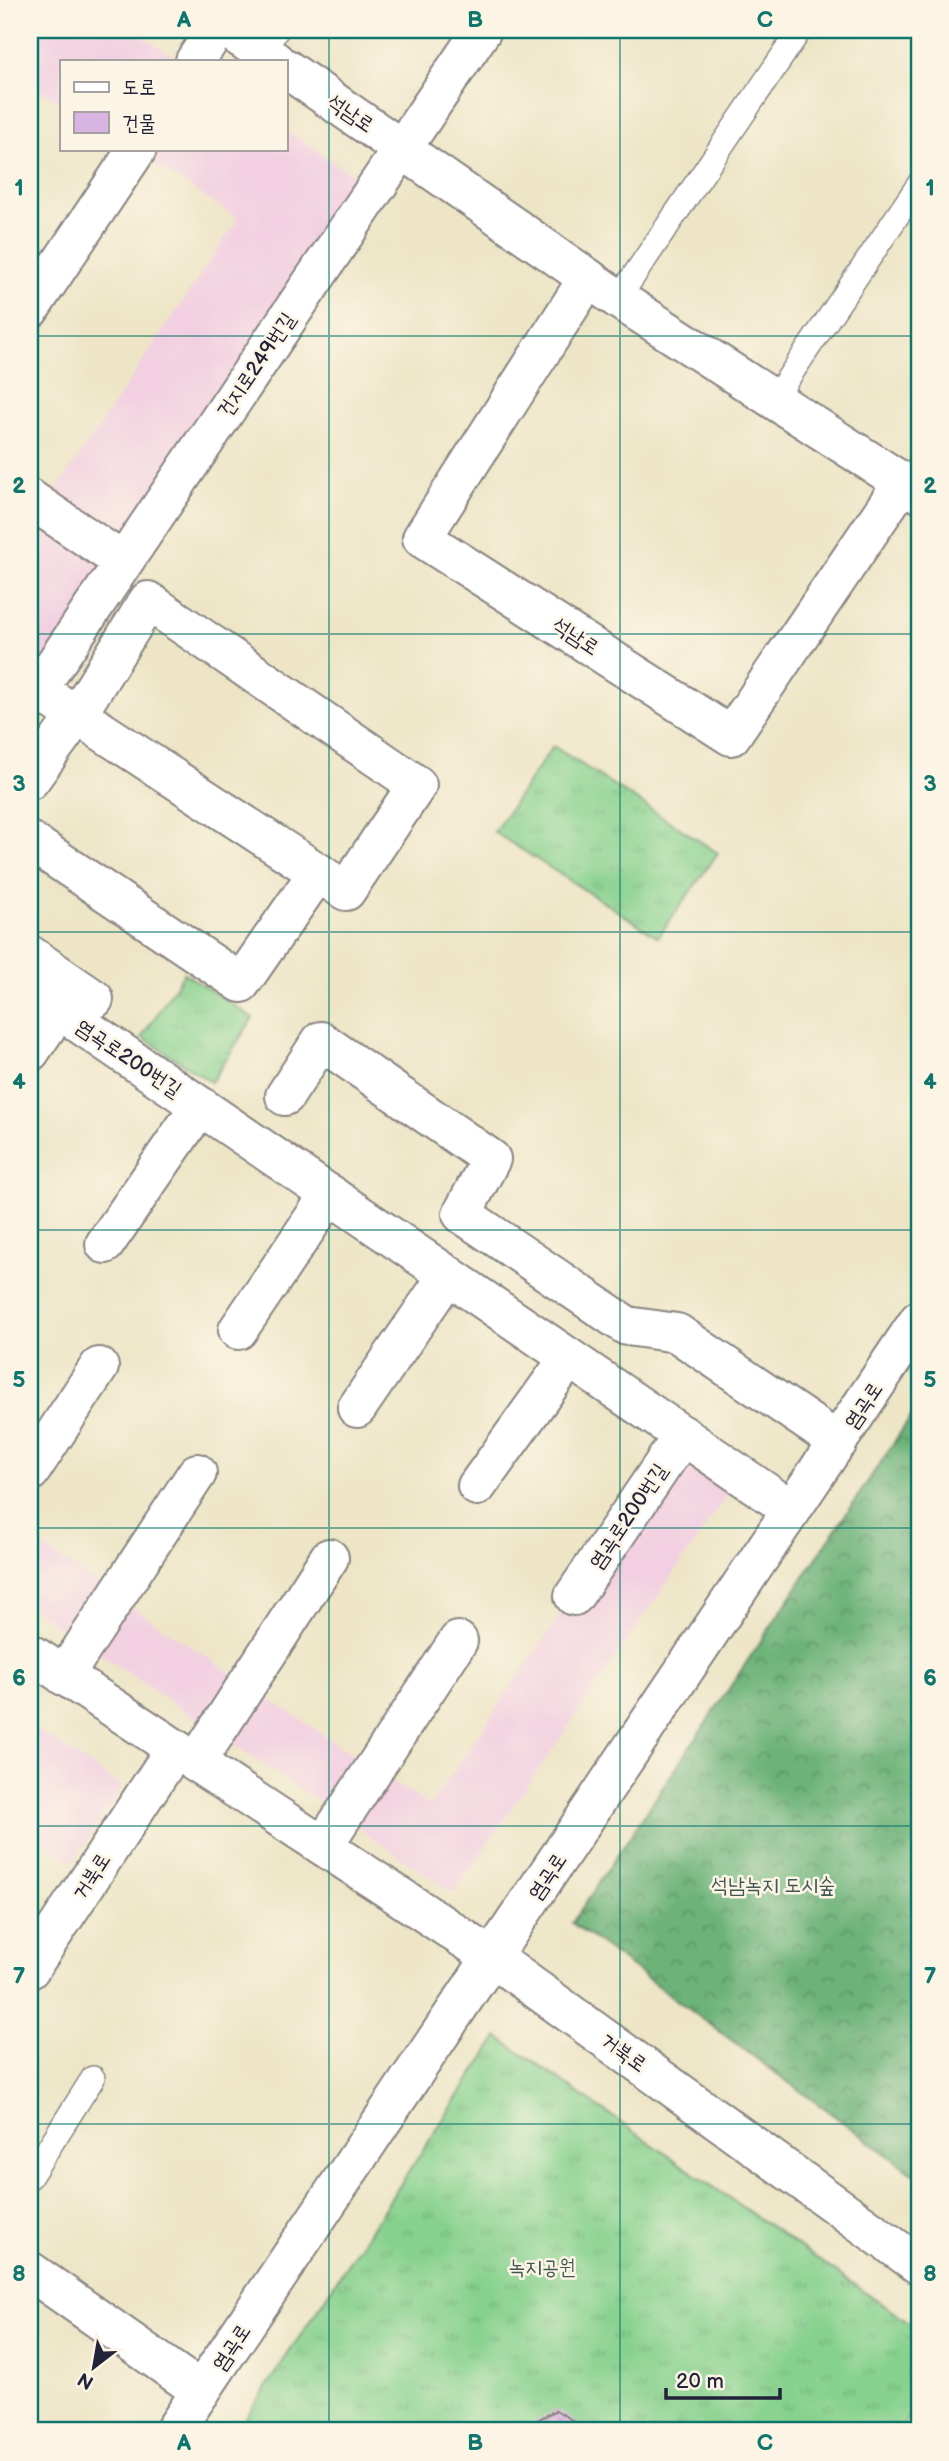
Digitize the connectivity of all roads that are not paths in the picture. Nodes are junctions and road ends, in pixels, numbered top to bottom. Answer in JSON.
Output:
{"nodes":[{"id":1,"x":216,"y":30,"type":"edge"},
{"id":2,"x":229,"y":30,"type":"edge"},
{"id":3,"x":482,"y":30,"type":"edge"},
{"id":4,"x":800,"y":30,"type":"edge"},
{"id":5,"x":275,"y":53,"type":"edge"},
{"id":6,"x":196,"y":60,"type":"edge"},
{"id":7,"x":287,"y":62,"type":"edge"},
{"id":8,"x":402,"y":148,"type":"junction"},
{"id":9,"x":135,"y":150,"type":"edge"},
{"id":10,"x":919,"y":184,"type":"edge"},
{"id":11,"x":603,"y":288,"type":"junction"},
{"id":12,"x":30,"y":309,"type":"edge"},
{"id":13,"x":774,"y":399,"type":"junction"},
{"id":14,"x":911,"y":488,"type":"edge"},
{"id":15,"x":30,"y":499,"type":"edge"},
{"id":16,"x":123,"y":562,"type":"junction"},
{"id":17,"x":33,"y":695,"type":"edge"},
{"id":18,"x":77,"y":715,"type":"junction"},
{"id":19,"x":30,"y":780,"type":"edge"},
{"id":20,"x":30,"y":841,"type":"edge"},
{"id":21,"x":318,"y":872,"type":"junction"},
{"id":22,"x":30,"y":955,"type":"edge"},
{"id":23,"x":61,"y":999,"type":"edge"},
{"id":24,"x":30,"y":1052,"type":"edge"},
{"id":25,"x":285,"y":1096,"type":"dead end"},
{"id":26,"x":200,"y":1106,"type":"junction"},
{"id":27,"x":330,"y":1194,"type":"junction"},
{"id":28,"x":105,"y":1244,"type":"dead end"},
{"id":29,"x":448,"y":1275,"type":"junction"},
{"id":30,"x":919,"y":1320,"type":"edge"},
{"id":31,"x":238,"y":1329,"type":"dead end"},
{"id":32,"x":569,"y":1358,"type":"junction"},
{"id":33,"x":99,"y":1367,"type":"dead end"},
{"id":34,"x":357,"y":1408,"type":"dead end"},
{"id":35,"x":683,"y":1436,"type":"junction"},
{"id":36,"x":838,"y":1442,"type":"junction"},
{"id":37,"x":30,"y":1472,"type":"edge"},
{"id":38,"x":197,"y":1473,"type":"dead end"},
{"id":39,"x":477,"y":1486,"type":"dead end"},
{"id":40,"x":792,"y":1510,"type":"junction"},
{"id":41,"x":329,"y":1558,"type":"dead end"},
{"id":42,"x":573,"y":1596,"type":"dead end"},
{"id":43,"x":458,"y":1641,"type":"dead end"},
{"id":44,"x":30,"y":1653,"type":"edge"},
{"id":45,"x":64,"y":1676,"type":"junction"},
{"id":46,"x":185,"y":1756,"type":"junction"},
{"id":47,"x":323,"y":1846,"type":"junction"},
{"id":48,"x":493,"y":1958,"type":"junction"},
{"id":49,"x":30,"y":1969,"type":"edge"},
{"id":50,"x":93,"y":2078,"type":"dead end"},
{"id":51,"x":30,"y":2177,"type":"edge"},
{"id":52,"x":919,"y":2265,"type":"edge"},
{"id":53,"x":30,"y":2272,"type":"edge"},
{"id":54,"x":201,"y":2391,"type":"junction"},
{"id":55,"x":174,"y":2431,"type":"edge"}],
"edges":[{"from":1,"to":6,"type":"street"},
{"from":2,"to":5,"type":"street","name":"석남로"},
{"from":3,"to":8,"type":"street","name":"건지로249번길"},
{"from":4,"to":11,"type":"lane","name":"석남로"},
{"from":7,"to":8,"type":"street","name":"석남로"},
{"from":8,"to":11,"type":"street","name":"석남로"},
{"from":8,"to":16,"type":"street","name":"건지로249번길"},
{"from":9,"to":12,"type":"street"},
{"from":10,"to":13,"type":"lane"},
{"from":11,"to":13,"type":"street","name":"석남로"},
{"from":11,"to":14,"type":"street","name":"석남로"},
{"from":13,"to":14,"type":"street","name":"석남로"},
{"from":15,"to":16,"type":"street"},
{"from":16,"to":17,"type":"street","name":"건지로249번길"},
{"from":17,"to":18,"type":"street"},
{"from":18,"to":19,"type":"street"},
{"from":18,"to":21,"type":"street"},
{"from":18,"to":21,"type":"street"},
{"from":20,"to":21,"type":"street"},
{"from":22,"to":23,"type":"street"},
{"from":23,"to":24,"type":"street","name":"염곡로200번길"},
{"from":23,"to":26,"type":"street","name":"염곡로200번길"},
{"from":25,"to":36,"type":"street"},
{"from":26,"to":27,"type":"street","name":"염곡로200번길"},
{"from":26,"to":28,"type":"street","name":"염곡로200번길"},
{"from":27,"to":29,"type":"street","name":"염곡로200번길"},
{"from":27,"to":31,"type":"street"},
{"from":29,"to":32,"type":"street","name":"염곡로200번길"},
{"from":29,"to":34,"type":"street"},
{"from":30,"to":36,"type":"street","name":"염곡로"},
{"from":32,"to":35,"type":"street","name":"염곡로200번길"},
{"from":32,"to":39,"type":"street"},
{"from":33,"to":37,"type":"street"},
{"from":35,"to":40,"type":"street","name":"염곡로200번길"},
{"from":35,"to":42,"type":"street","name":"염곡로200번길"},
{"from":36,"to":40,"type":"street","name":"염곡로"},
{"from":38,"to":45,"type":"street"},
{"from":40,"to":48,"type":"street","name":"염곡로"},
{"from":41,"to":46,"type":"street","name":"거북로"},
{"from":43,"to":47,"type":"street"},
{"from":44,"to":45,"type":"street","name":"거북로"},
{"from":45,"to":46,"type":"street","name":"거북로"},
{"from":46,"to":47,"type":"street","name":"거북로"},
{"from":46,"to":49,"type":"street","name":"거북로"},
{"from":47,"to":48,"type":"street","name":"거북로"},
{"from":48,"to":52,"type":"street","name":"거북로"},
{"from":48,"to":54,"type":"street","name":"염곡로"},
{"from":50,"to":51,"type":"lane"},
{"from":53,"to":54,"type":"street"},
{"from":54,"to":55,"type":"street","name":"염곡로"}]}
